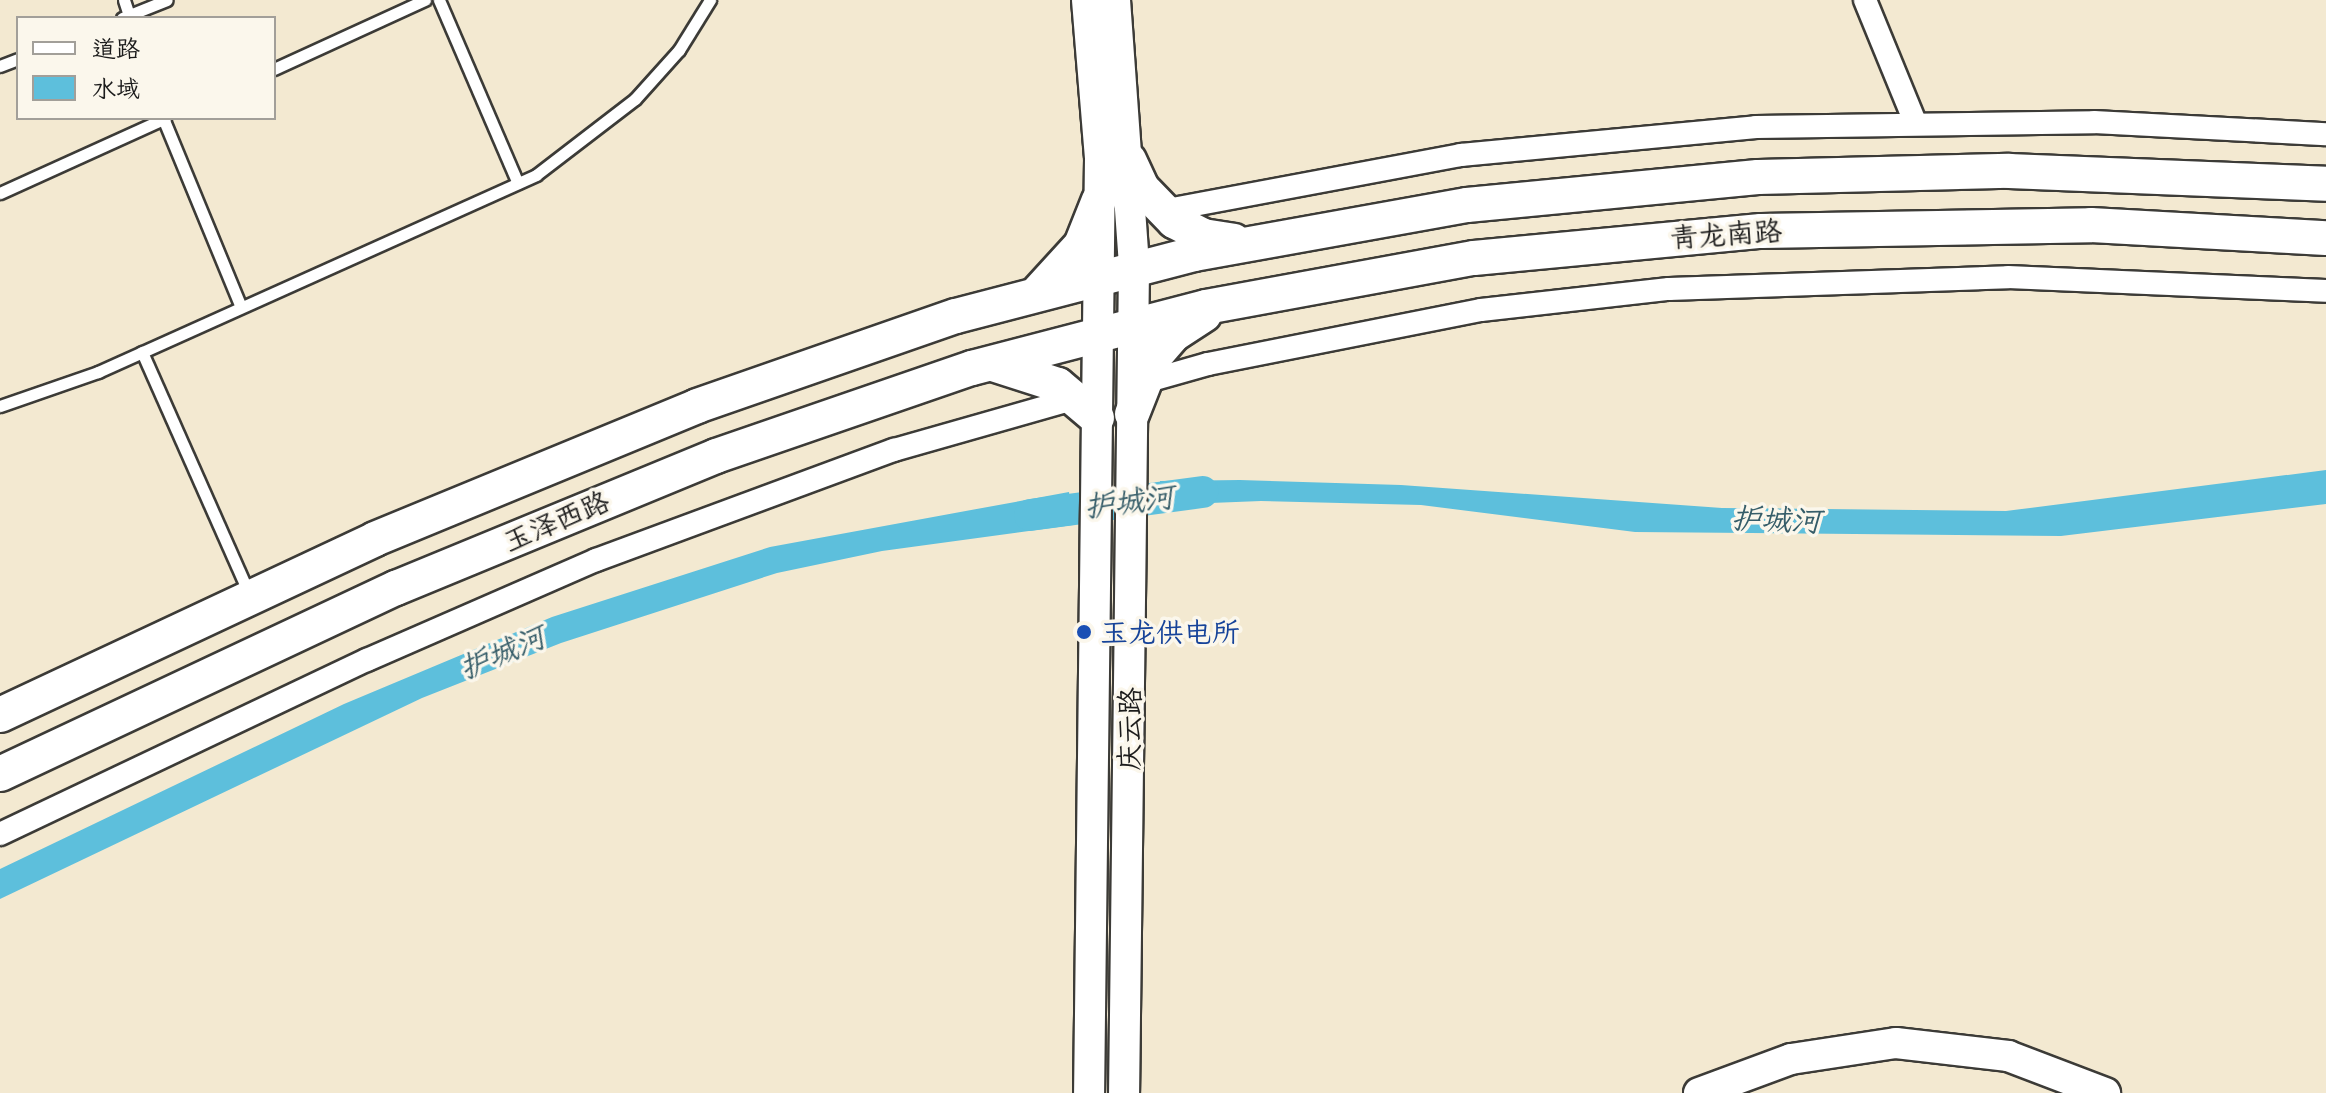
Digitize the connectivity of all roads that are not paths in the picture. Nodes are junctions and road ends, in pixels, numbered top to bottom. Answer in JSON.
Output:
{"nodes":[{"id":1,"x":167,"y":0,"type":"edge"},
{"id":2,"x":425,"y":0,"type":"edge"},
{"id":3,"x":439,"y":0,"type":"edge"},
{"id":4,"x":710,"y":0,"type":"edge"},
{"id":5,"x":1087,"y":0,"type":"edge"},
{"id":6,"x":1115,"y":0,"type":"edge"},
{"id":7,"x":1865,"y":0,"type":"edge"},
{"id":8,"x":129,"y":16,"type":"edge"},
{"id":9,"x":276,"y":68,"type":"edge"},
{"id":10,"x":159,"y":120,"type":"edge"},
{"id":11,"x":164,"y":120,"type":"edge"},
{"id":12,"x":1915,"y":122,"type":"junction"},
{"id":13,"x":2326,"y":134,"type":"edge"},
{"id":14,"x":1129,"y":160,"type":"junction"},
{"id":15,"x":518,"y":183,"type":"junction"},
{"id":16,"x":2326,"y":184,"type":"edge"},
{"id":17,"x":0,"y":193,"type":"edge"},
{"id":18,"x":1099,"y":200,"type":"junction"},
{"id":19,"x":1162,"y":211,"type":"junction"},
{"id":20,"x":1270,"y":238,"type":"junction"},
{"id":21,"x":2326,"y":238,"type":"edge"},
{"id":22,"x":1134,"y":268,"type":"junction"},
{"id":23,"x":1099,"y":277,"type":"junction"},
{"id":24,"x":2326,"y":291,"type":"edge"},
{"id":25,"x":1035,"y":294,"type":"junction"},
{"id":26,"x":1233,"y":301,"type":"junction"},
{"id":27,"x":241,"y":307,"type":"junction"},
{"id":28,"x":1133,"y":324,"type":"junction"},
{"id":29,"x":1098,"y":333,"type":"junction"},
{"id":30,"x":142,"y":352,"type":"junction"},
{"id":31,"x":988,"y":363,"type":"junction"},
{"id":32,"x":1137,"y":398,"type":"junction"},
{"id":33,"x":0,"y":406,"type":"edge"},
{"id":34,"x":1087,"y":408,"type":"junction"},
{"id":35,"x":251,"y":596,"type":"junction"},
{"id":36,"x":0,"y":715,"type":"edge"},
{"id":37,"x":0,"y":774,"type":"edge"},
{"id":38,"x":0,"y":834,"type":"edge"},
{"id":39,"x":1089,"y":1093,"type":"edge"},
{"id":40,"x":1124,"y":1093,"type":"edge"},
{"id":41,"x":1699,"y":1093,"type":"edge"},
{"id":42,"x":1745,"y":1093,"type":"edge"},
{"id":43,"x":2062,"y":1093,"type":"edge"},
{"id":44,"x":2105,"y":1093,"type":"edge"}],
"edges":[{"from":1,"to":8,"type":"lane"},
{"from":2,"to":9,"type":"lane"},
{"from":3,"to":15,"type":"lane"},
{"from":4,"to":15,"type":"lane"},
{"from":5,"to":18,"type":"main road","name":"庆云路"},
{"from":6,"to":14,"type":"main road","name":"庆云路"},
{"from":7,"to":12,"type":"street"},
{"from":10,"to":17,"type":"lane"},
{"from":11,"to":27,"type":"lane"},
{"from":12,"to":13,"type":"street"},
{"from":12,"to":19,"type":"street"},
{"from":14,"to":19,"type":"main road"},
{"from":14,"to":22,"type":"main road","name":"庆云路"},
{"from":15,"to":27,"type":"lane"},
{"from":16,"to":20,"type":"main road","name":"青龙南路"},
{"from":18,"to":23,"type":"main road","name":"庆云路"},
{"from":18,"to":25,"type":"main road"},
{"from":19,"to":20,"type":"main road"},
{"from":20,"to":22,"type":"main road","name":"青龙南路"},
{"from":21,"to":26,"type":"main road","name":"青龙南路"},
{"from":22,"to":23,"type":"main road","name":"玉泽西路"},
{"from":22,"to":28,"type":"main road","name":"庆云路"},
{"from":23,"to":25,"type":"main road","name":"玉泽西路"},
{"from":23,"to":29,"type":"main road","name":"庆云路"},
{"from":24,"to":32,"type":"street"},
{"from":25,"to":35,"type":"main road","name":"玉泽西路"},
{"from":26,"to":28,"type":"main road","name":"青龙南路"},
{"from":26,"to":32,"type":"main road"},
{"from":27,"to":30,"type":"lane"},
{"from":28,"to":29,"type":"main road","name":"玉泽西路"},
{"from":28,"to":32,"type":"main road","name":"庆云路"},
{"from":29,"to":31,"type":"main road","name":"玉泽西路"},
{"from":29,"to":34,"type":"main road","name":"庆云路"},
{"from":30,"to":33,"type":"lane"},
{"from":30,"to":35,"type":"lane"},
{"from":31,"to":34,"type":"main road"},
{"from":31,"to":37,"type":"main road","name":"玉泽西路"},
{"from":32,"to":40,"type":"main road","name":"庆云路"},
{"from":34,"to":38,"type":"street"},
{"from":34,"to":39,"type":"main road","name":"庆云路"},
{"from":35,"to":36,"type":"main road","name":"玉泽西路"},
{"from":41,"to":44,"type":"main road"},
{"from":42,"to":43,"type":"main road"}]}
